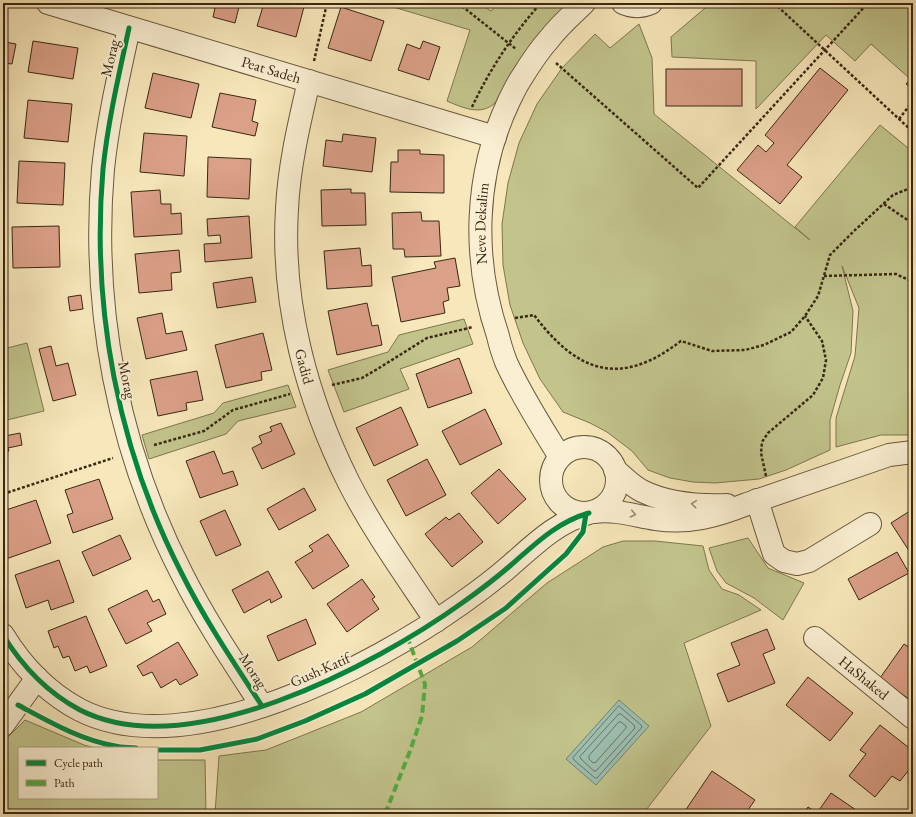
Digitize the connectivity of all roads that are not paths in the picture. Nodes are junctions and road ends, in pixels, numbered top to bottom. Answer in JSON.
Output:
{"nodes":[{"id":1,"x":48,"y":3,"type":"edge"},
{"id":2,"x":584,"y":3,"type":"edge"},
{"id":3,"x":623,"y":3,"type":"edge"},
{"id":4,"x":651,"y":3,"type":"edge"},
{"id":5,"x":130,"y":28,"type":"junction"},
{"id":6,"x":309,"y":81,"type":"junction"},
{"id":7,"x":495,"y":137,"type":"junction"},
{"id":8,"x":913,"y":452,"type":"edge"},
{"id":9,"x":560,"y":456,"type":"junction"},
{"id":10,"x":615,"y":470,"type":"junction"},
{"id":11,"x":552,"y":491,"type":"junction"},
{"id":12,"x":758,"y":500,"type":"junction"},
{"id":13,"x":592,"y":512,"type":"junction"},
{"id":14,"x":870,"y":524,"type":"dead end"},
{"id":15,"x":530,"y":548,"type":"junction"},
{"id":16,"x":436,"y":621,"type":"junction"},
{"id":17,"x":3,"y":635,"type":"edge"},
{"id":18,"x":815,"y":638,"type":"dead end"},
{"id":19,"x":37,"y":678,"type":"junction"},
{"id":20,"x":262,"y":706,"type":"junction"},
{"id":21,"x":913,"y":718,"type":"edge"},
{"id":22,"x":3,"y":725,"type":"edge"}],
"edges":[{"from":1,"to":5,"type":"street","name":"Peat Sadeh"},
{"from":2,"to":7,"type":"street","name":"Neve Dekalim"},
{"from":3,"to":4,"type":"street"},
{"from":5,"to":6,"type":"street","name":"Peat Sadeh"},
{"from":5,"to":20,"type":"street","name":"Morag"},
{"from":6,"to":7,"type":"street","name":"Peat Sadeh"},
{"from":6,"to":16,"type":"street","name":"Gadid"},
{"from":7,"to":9,"type":"street","name":"Neve Dekalim"},
{"from":8,"to":12,"type":"street"},
{"from":9,"to":10,"type":"street"},
{"from":9,"to":11,"type":"street"},
{"from":12,"to":10,"type":"street","one_way":true},
{"from":10,"to":13,"type":"street"},
{"from":11,"to":13,"type":"street"},
{"from":11,"to":15,"type":"street","name":"Gush Katif"},
{"from":13,"to":12,"type":"street","one_way":true},
{"from":12,"to":14,"type":"street"},
{"from":13,"to":15,"type":"street","name":"Gush Katif"},
{"from":15,"to":16,"type":"street","name":"Gush Katif"},
{"from":16,"to":20,"type":"street","name":"Gush Katif"},
{"from":17,"to":19,"type":"street","name":"Gush Katif"},
{"from":18,"to":21,"type":"street","name":"HaShaked"},
{"from":19,"to":20,"type":"street","name":"Gush Katif"},
{"from":19,"to":22,"type":"street"}]}
